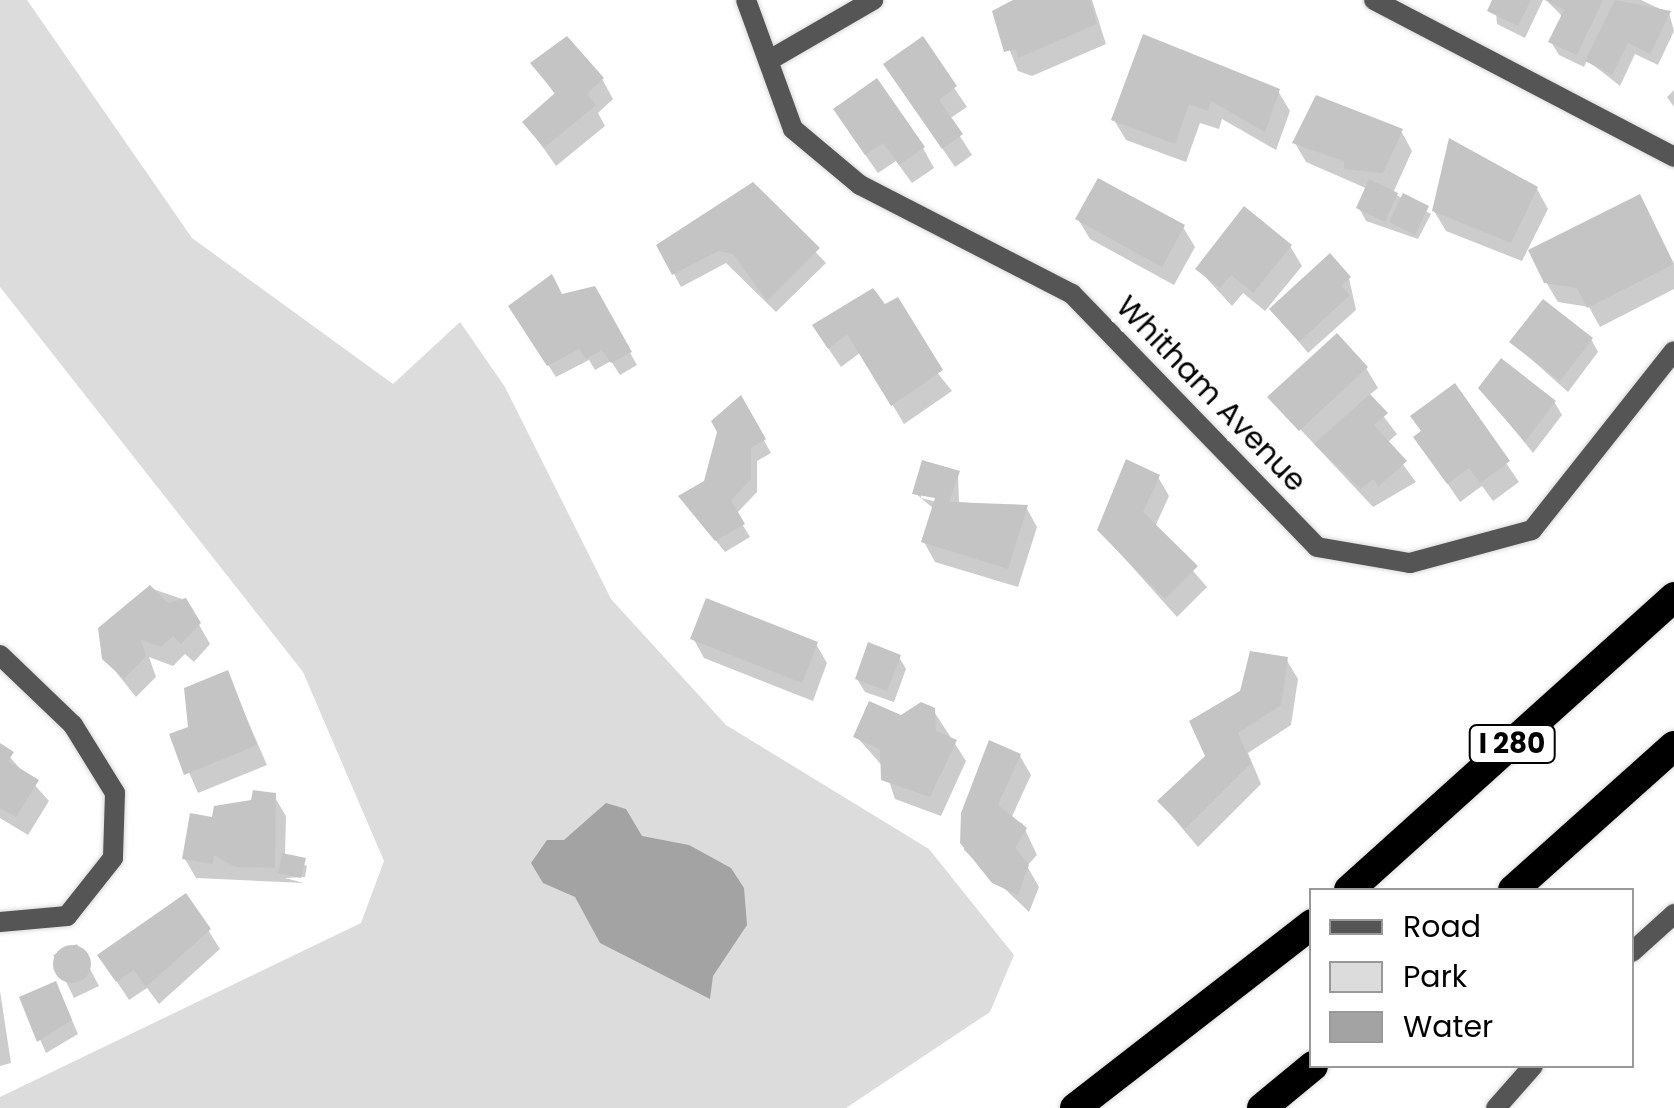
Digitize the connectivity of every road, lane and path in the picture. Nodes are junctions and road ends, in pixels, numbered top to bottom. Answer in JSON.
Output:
{"nodes":[{"id":1,"x":746,"y":0,"type":"edge"},
{"id":2,"x":873,"y":0,"type":"edge"},
{"id":3,"x":1374,"y":0,"type":"edge"},
{"id":4,"x":773,"y":58,"type":"junction"},
{"id":5,"x":1674,"y":157,"type":"edge"},
{"id":6,"x":1674,"y":351,"type":"edge"},
{"id":7,"x":1674,"y":598,"type":"edge"},
{"id":8,"x":0,"y":656,"type":"edge"},
{"id":9,"x":1674,"y":746,"type":"edge"},
{"id":10,"x":1351,"y":888,"type":"edge"},
{"id":11,"x":1515,"y":888,"type":"edge"},
{"id":12,"x":1674,"y":914,"type":"edge"},
{"id":13,"x":0,"y":922,"type":"edge"},
{"id":14,"x":1309,"y":926,"type":"edge"},
{"id":15,"x":1634,"y":950,"type":"edge"},
{"id":16,"x":1311,"y":1068,"type":"edge"},
{"id":17,"x":1531,"y":1068,"type":"edge"},
{"id":18,"x":1075,"y":1108,"type":"edge"},
{"id":19,"x":1262,"y":1108,"type":"edge"},
{"id":20,"x":1496,"y":1108,"type":"edge"}],
"edges":[{"from":1,"to":4,"type":"street","name":"Whitham Avenue"},
{"from":2,"to":4,"type":"street"},
{"from":3,"to":5,"type":"street"},
{"from":4,"to":6,"type":"street","name":"Whitham Avenue"},
{"from":7,"to":10,"type":"highway","number":"I 280"},
{"from":8,"to":13,"type":"street"},
{"from":9,"to":11,"type":"highway"},
{"from":12,"to":15,"type":"street"},
{"from":14,"to":18,"type":"highway"},
{"from":16,"to":19,"type":"highway"},
{"from":17,"to":20,"type":"street"}]}
